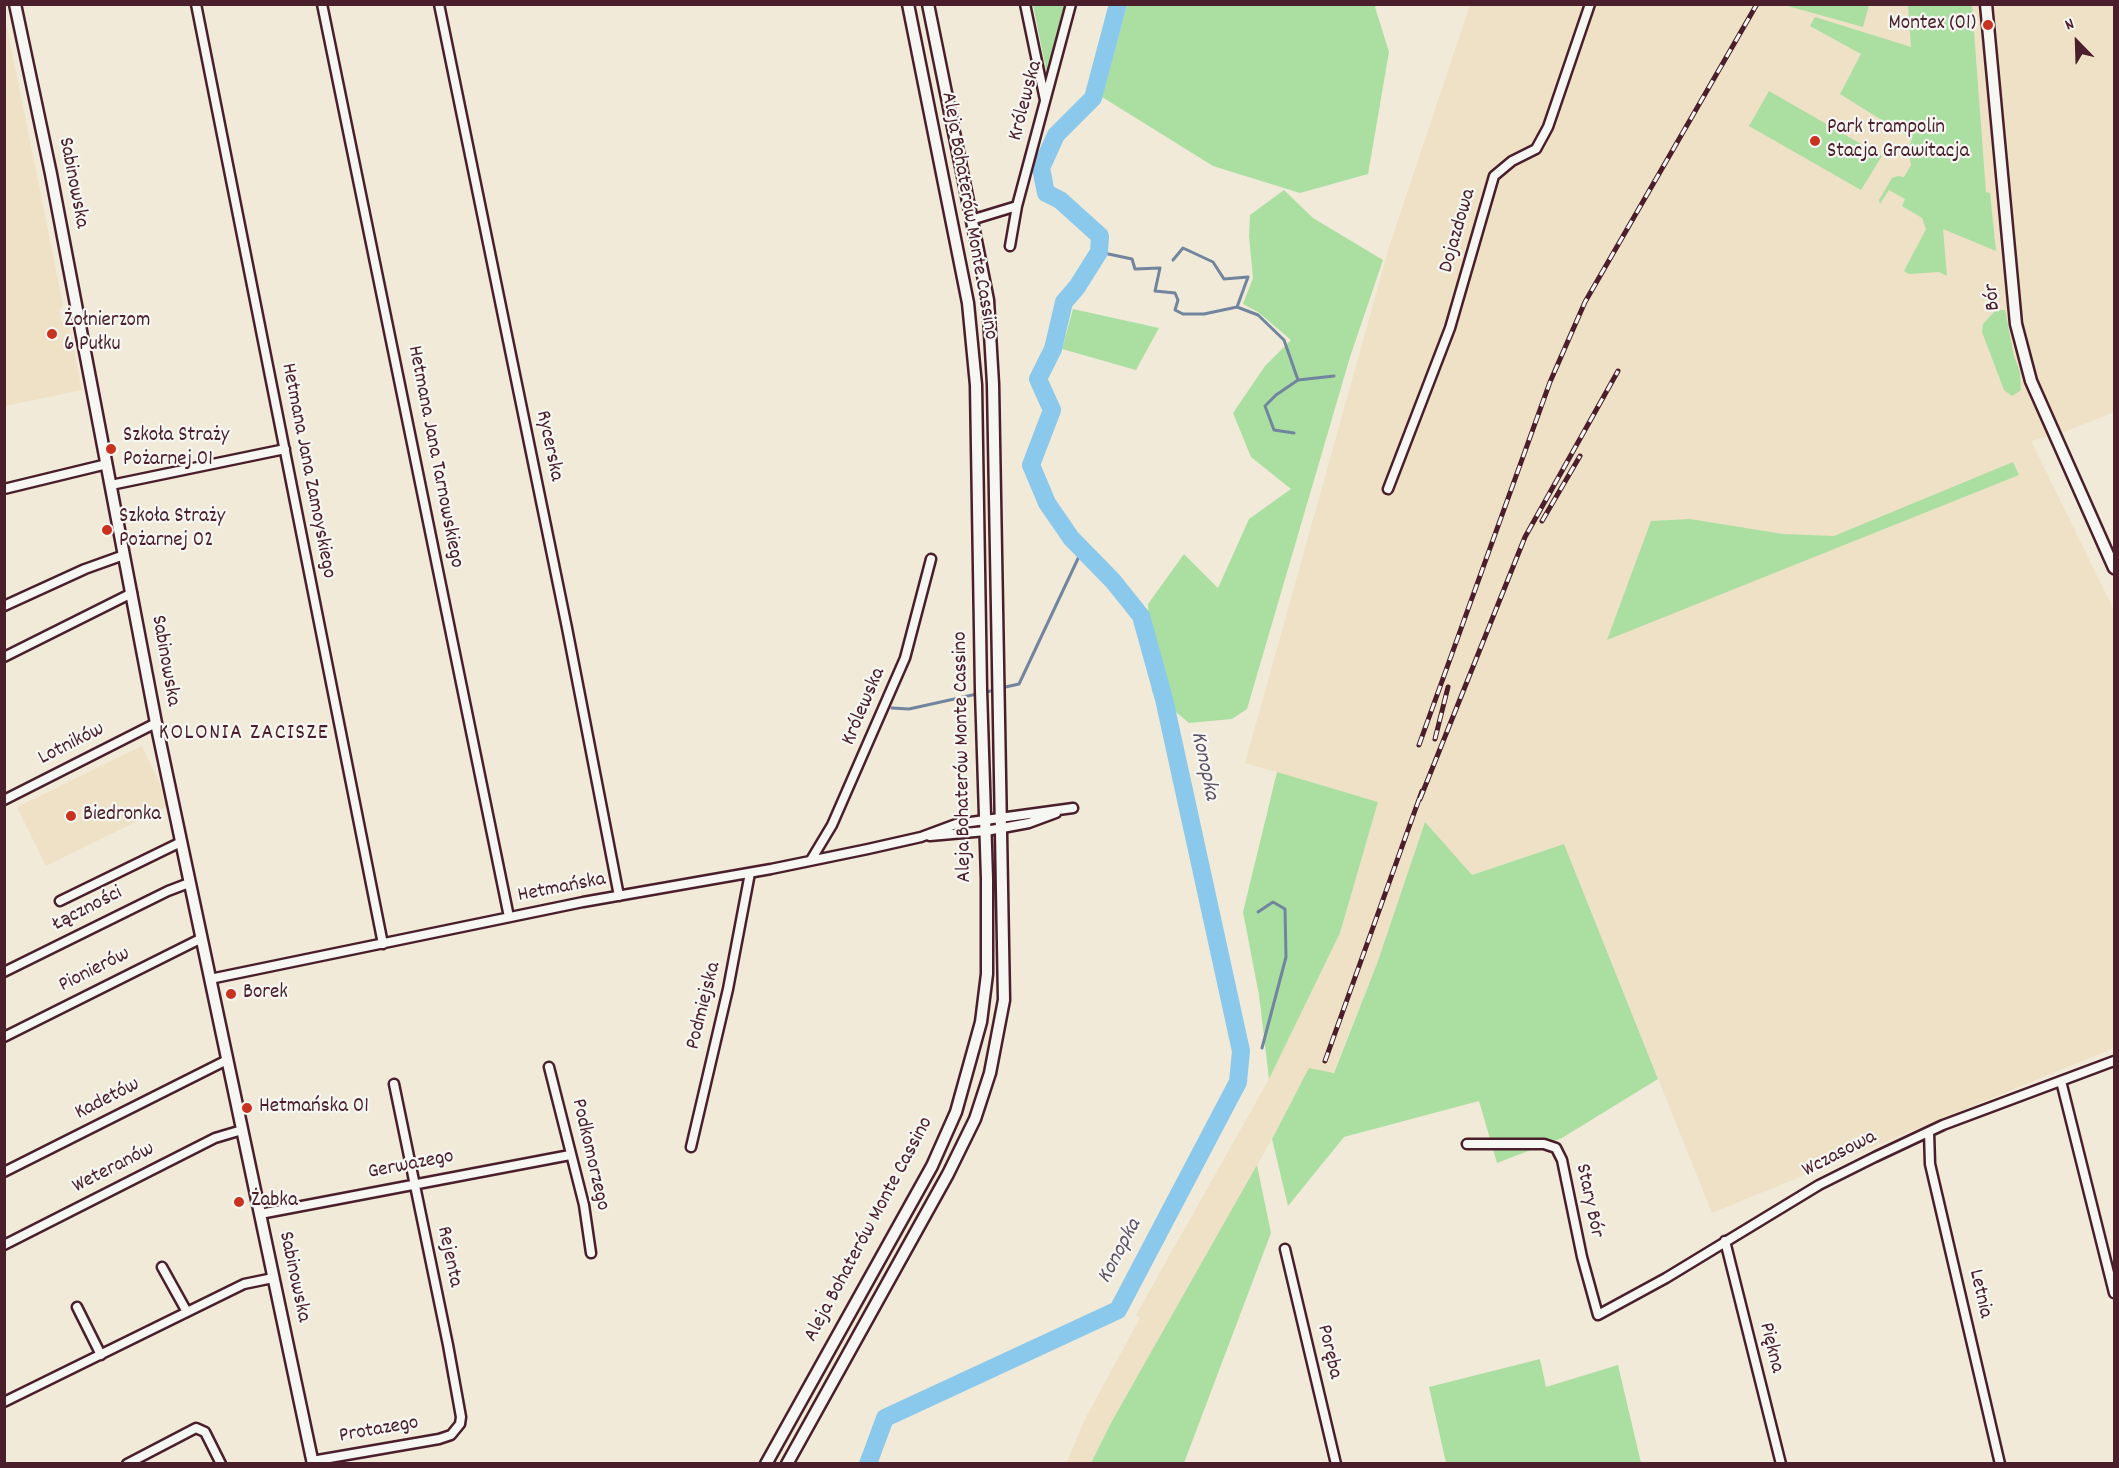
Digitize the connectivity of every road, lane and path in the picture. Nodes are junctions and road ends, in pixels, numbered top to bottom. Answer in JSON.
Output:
{"nodes":[{"id":1,"x":15,"y":4,"type":"edge"},
{"id":2,"x":196,"y":4,"type":"edge"},
{"id":3,"x":322,"y":4,"type":"edge"},
{"id":4,"x":439,"y":4,"type":"edge"},
{"id":5,"x":908,"y":4,"type":"edge"},
{"id":6,"x":928,"y":4,"type":"edge"},
{"id":7,"x":1025,"y":4,"type":"edge"},
{"id":8,"x":1071,"y":4,"type":"edge"},
{"id":9,"x":1590,"y":4,"type":"edge"},
{"id":10,"x":1986,"y":4,"type":"edge"},
{"id":11,"x":1046,"y":104,"type":"junction"},
{"id":12,"x":1017,"y":206,"type":"junction"},
{"id":13,"x":971,"y":220,"type":"junction"},
{"id":14,"x":1010,"y":246,"type":"dead end"},
{"id":15,"x":285,"y":448,"type":"junction"},
{"id":16,"x":106,"y":464,"type":"junction"},
{"id":17,"x":111,"y":485,"type":"junction"},
{"id":18,"x":4,"y":489,"type":"edge"},
{"id":19,"x":1388,"y":489,"type":"dead end"},
{"id":20,"x":124,"y":555,"type":"junction"},
{"id":21,"x":931,"y":559,"type":"dead end"},
{"id":22,"x":2115,"y":568,"type":"edge"},
{"id":23,"x":132,"y":593,"type":"junction"},
{"id":24,"x":4,"y":606,"type":"edge"},
{"id":25,"x":4,"y":657,"type":"edge"},
{"id":26,"x":156,"y":723,"type":"junction"},
{"id":27,"x":4,"y":800,"type":"edge"},
{"id":28,"x":1002,"y":823,"type":"junction"},
{"id":29,"x":985,"y":826,"type":"junction"},
{"id":30,"x":181,"y":842,"type":"junction"},
{"id":31,"x":811,"y":860,"type":"junction"},
{"id":32,"x":750,"y":873,"type":"junction"},
{"id":33,"x":189,"y":883,"type":"junction"},
{"id":34,"x":619,"y":896,"type":"junction"},
{"id":35,"x":60,"y":901,"type":"dead end"},
{"id":36,"x":509,"y":917,"type":"junction"},
{"id":37,"x":202,"y":938,"type":"junction"},
{"id":38,"x":383,"y":944,"type":"junction"},
{"id":39,"x":4,"y":972,"type":"edge"},
{"id":40,"x":210,"y":980,"type":"junction"},
{"id":41,"x":4,"y":1037,"type":"edge"},
{"id":42,"x":227,"y":1060,"type":"junction"},
{"id":43,"x":2115,"y":1061,"type":"edge"},
{"id":44,"x":549,"y":1067,"type":"dead end"},
{"id":45,"x":2061,"y":1081,"type":"junction"},
{"id":46,"x":394,"y":1084,"type":"dead end"},
{"id":47,"x":242,"y":1130,"type":"junction"},
{"id":48,"x":1929,"y":1132,"type":"junction"},
{"id":49,"x":1467,"y":1144,"type":"dead end"},
{"id":50,"x":691,"y":1147,"type":"dead end"},
{"id":51,"x":570,"y":1155,"type":"junction"},
{"id":52,"x":4,"y":1172,"type":"edge"},
{"id":53,"x":415,"y":1183,"type":"junction"},
{"id":54,"x":260,"y":1214,"type":"junction"},
{"id":55,"x":1725,"y":1241,"type":"junction"},
{"id":56,"x":4,"y":1245,"type":"edge"},
{"id":57,"x":1285,"y":1249,"type":"dead end"},
{"id":58,"x":591,"y":1252,"type":"dead end"},
{"id":59,"x":162,"y":1267,"type":"dead end"},
{"id":60,"x":273,"y":1278,"type":"junction"},
{"id":61,"x":2115,"y":1293,"type":"edge"},
{"id":62,"x":77,"y":1307,"type":"dead end"},
{"id":63,"x":187,"y":1312,"type":"junction"},
{"id":64,"x":1598,"y":1315,"type":"joint"},
{"id":65,"x":101,"y":1355,"type":"junction"},
{"id":66,"x":4,"y":1402,"type":"edge"},
{"id":67,"x":451,"y":1436,"type":"joint"},
{"id":68,"x":312,"y":1462,"type":"edge"},
{"id":69,"x":128,"y":1464,"type":"edge"},
{"id":70,"x":220,"y":1464,"type":"edge"},
{"id":71,"x":766,"y":1464,"type":"edge"},
{"id":72,"x":787,"y":1464,"type":"edge"},
{"id":73,"x":1336,"y":1464,"type":"edge"},
{"id":74,"x":1781,"y":1464,"type":"edge"},
{"id":75,"x":2000,"y":1464,"type":"edge"}],
"edges":[{"from":1,"to":16,"type":"main road","name":"Sabinowska"},
{"from":2,"to":15,"type":"street","name":"Hetmana Jana Zamoyskiego"},
{"from":3,"to":36,"type":"street","name":"Hetmana Jana Tarnowskiego"},
{"from":4,"to":34,"type":"street","name":"Rycerska"},
{"from":5,"to":29,"type":"main road","name":"Aleja Bohaterów Monte Cassino"},
{"from":6,"to":13,"type":"main road","name":"Aleja Bohaterów Monte Cassino"},
{"from":7,"to":11,"type":"street"},
{"from":8,"to":11,"type":"street","name":"Królewska"},
{"from":9,"to":19,"type":"street","name":"Dojazdowa"},
{"from":10,"to":22,"type":"main road","name":"Bór"},
{"from":11,"to":12,"type":"street","name":"Królewska"},
{"from":12,"to":13,"type":"street"},
{"from":12,"to":14,"type":"street","name":"Królewska"},
{"from":13,"to":28,"type":"main road","name":"Aleja Bohaterów Monte Cassino"},
{"from":15,"to":17,"type":"street"},
{"from":15,"to":38,"type":"street","name":"Hetmana Jana Zamoyskiego"},
{"from":16,"to":17,"type":"main road","name":"Sabinowska"},
{"from":16,"to":18,"type":"street"},
{"from":17,"to":20,"type":"main road","name":"Sabinowska"},
{"from":20,"to":23,"type":"main road","name":"Sabinowska"},
{"from":20,"to":24,"type":"street"},
{"from":21,"to":31,"type":"street","name":"Królewska"},
{"from":23,"to":25,"type":"street"},
{"from":23,"to":26,"type":"main road","name":"Sabinowska"},
{"from":26,"to":27,"type":"street","name":"Lotników"},
{"from":26,"to":30,"type":"main road","name":"Sabinowska"},
{"from":28,"to":28,"type":"street","name":"Hetmańska"},
{"from":28,"to":29,"type":"street","name":"Hetmańska"},
{"from":28,"to":72,"type":"main road","name":"Aleja Bohaterów Monte Cassino"},
{"from":29,"to":31,"type":"street","name":"Hetmańska"},
{"from":29,"to":71,"type":"main road","name":"Aleja Bohaterów Monte Cassino"},
{"from":30,"to":33,"type":"main road","name":"Sabinowska"},
{"from":30,"to":35,"type":"street"},
{"from":31,"to":32,"type":"street","name":"Hetmańska"},
{"from":32,"to":34,"type":"street","name":"Hetmańska"},
{"from":32,"to":50,"type":"street","name":"Podmiejska"},
{"from":33,"to":37,"type":"main road","name":"Sabinowska"},
{"from":33,"to":39,"type":"street","name":"Łączności"},
{"from":34,"to":36,"type":"street","name":"Hetmańska"},
{"from":36,"to":38,"type":"street","name":"Hetmańska"},
{"from":37,"to":40,"type":"main road","name":"Sabinowska"},
{"from":37,"to":41,"type":"street","name":"Pionierów"},
{"from":38,"to":40,"type":"street","name":"Hetmańska"},
{"from":40,"to":42,"type":"main road","name":"Sabinowska"},
{"from":42,"to":47,"type":"main road","name":"Sabinowska"},
{"from":42,"to":52,"type":"street","name":"Kadetów"},
{"from":43,"to":45,"type":"street","name":"Wczasowa"},
{"from":44,"to":51,"type":"street","name":"Podkomorzego"},
{"from":45,"to":48,"type":"street","name":"Wczasowa"},
{"from":45,"to":61,"type":"street"},
{"from":46,"to":53,"type":"street","name":"Rejenta"},
{"from":47,"to":54,"type":"main road","name":"Sabinowska"},
{"from":47,"to":56,"type":"street","name":"Weteranów"},
{"from":48,"to":55,"type":"street","name":"Wczasowa"},
{"from":48,"to":75,"type":"street","name":"Letnia"},
{"from":49,"to":64,"type":"street","name":"Stary Bór"},
{"from":51,"to":53,"type":"street","name":"Gerwazego"},
{"from":51,"to":58,"type":"street","name":"Podkomorzego"},
{"from":53,"to":54,"type":"street","name":"Gerwazego"},
{"from":53,"to":67,"type":"street","name":"Rejenta"},
{"from":54,"to":60,"type":"main road","name":"Sabinowska"},
{"from":55,"to":64,"type":"street","name":"Wczasowa"},
{"from":55,"to":74,"type":"street","name":"Piękna"},
{"from":57,"to":73,"type":"street","name":"Poręba"},
{"from":59,"to":63,"type":"street"},
{"from":60,"to":63,"type":"street"},
{"from":60,"to":68,"type":"main road","name":"Sabinowska"},
{"from":62,"to":65,"type":"street"},
{"from":63,"to":65,"type":"street"},
{"from":65,"to":66,"type":"street"},
{"from":67,"to":68,"type":"street","name":"Protazego"},
{"from":69,"to":70,"type":"street"}]}
